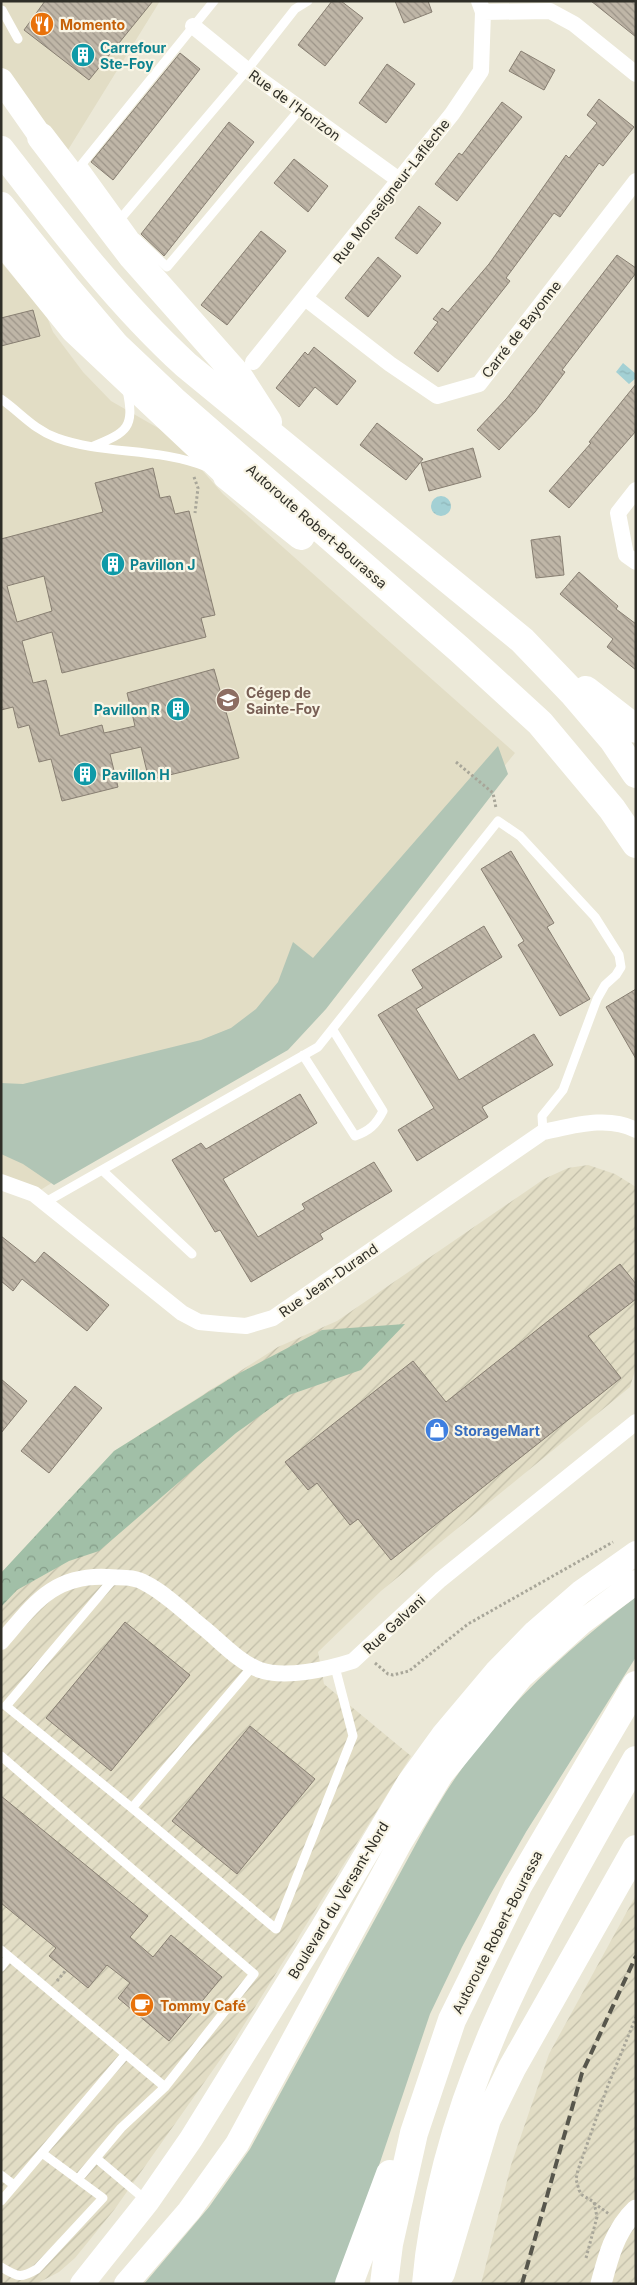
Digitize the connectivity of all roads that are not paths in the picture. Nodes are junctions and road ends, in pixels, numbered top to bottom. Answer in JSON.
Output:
{"nodes":[{"id":1,"x":214,"y":1,"type":"edge"},
{"id":2,"x":308,"y":1,"type":"edge"},
{"id":3,"x":481,"y":7,"type":"edge"},
{"id":4,"x":2,"y":10,"type":"edge"},
{"id":5,"x":194,"y":26,"type":"junction"},
{"id":6,"x":18,"y":39,"type":"dead end"},
{"id":7,"x":246,"y":70,"type":"junction"},
{"id":8,"x":636,"y":74,"type":"edge"},
{"id":9,"x":1,"y":80,"type":"edge"},
{"id":10,"x":300,"y":109,"type":"junction"},
{"id":11,"x":41,"y":137,"type":"joint"},
{"id":12,"x":1,"y":150,"type":"edge"},
{"id":13,"x":399,"y":180,"type":"junction"},
{"id":14,"x":636,"y":181,"type":"edge"},
{"id":15,"x":1,"y":206,"type":"edge"},
{"id":16,"x":122,"y":217,"type":"junction"},
{"id":17,"x":1,"y":242,"type":"edge"},
{"id":18,"x":305,"y":298,"type":"junction"},
{"id":19,"x":253,"y":362,"type":"dead end"},
{"id":20,"x":125,"y":382,"type":"junction"},
{"id":21,"x":1,"y":398,"type":"edge"},
{"id":22,"x":281,"y":443,"type":"junction"},
{"id":23,"x":94,"y":446,"type":"junction"},
{"id":24,"x":226,"y":476,"type":"junction"},
{"id":25,"x":636,"y":490,"type":"edge"},
{"id":26,"x":636,"y":562,"type":"edge"},
{"id":27,"x":522,"y":640,"type":"junction"},
{"id":28,"x":459,"y":649,"type":"junction"},
{"id":29,"x":636,"y":729,"type":"edge"},
{"id":30,"x":636,"y":774,"type":"edge"},
{"id":31,"x":636,"y":844,"type":"edge"},
{"id":32,"x":333,"y":1030,"type":"junction"},
{"id":33,"x":302,"y":1054,"type":"junction"},
{"id":34,"x":636,"y":1130,"type":"edge"},
{"id":35,"x":543,"y":1132,"type":"junction"},
{"id":36,"x":103,"y":1172,"type":"junction"},
{"id":37,"x":1,"y":1182,"type":"edge"},
{"id":38,"x":44,"y":1204,"type":"junction"},
{"id":39,"x":192,"y":1254,"type":"dead end"},
{"id":40,"x":636,"y":1422,"type":"edge"},
{"id":41,"x":628,"y":1546,"type":"edge"},
{"id":42,"x":115,"y":1577,"type":"junction"},
{"id":43,"x":636,"y":1582,"type":"edge"},
{"id":44,"x":1,"y":1642,"type":"edge"},
{"id":45,"x":253,"y":1666,"type":"junction"},
{"id":46,"x":336,"y":1667,"type":"junction"},
{"id":47,"x":636,"y":1685,"type":"edge"},
{"id":48,"x":1,"y":1756,"type":"edge"},
{"id":49,"x":636,"y":1760,"type":"edge"},
{"id":50,"x":132,"y":1808,"type":"junction"},
{"id":51,"x":636,"y":1849,"type":"edge"},
{"id":52,"x":1,"y":1950,"type":"edge"},
{"id":53,"x":9,"y":1957,"type":"junction"},
{"id":54,"x":1,"y":1967,"type":"edge"},
{"id":55,"x":452,"y":2020,"type":"junction"},
{"id":56,"x":125,"y":2056,"type":"junction"},
{"id":57,"x":165,"y":2087,"type":"junction"},
{"id":58,"x":42,"y":2152,"type":"junction"},
{"id":59,"x":96,"y":2158,"type":"junction"},
{"id":60,"x":1,"y":2175,"type":"edge"},
{"id":61,"x":79,"y":2178,"type":"junction"},
{"id":62,"x":14,"y":2186,"type":"junction"},
{"id":63,"x":1,"y":2201,"type":"edge"},
{"id":64,"x":148,"y":2201,"type":"junction"},
{"id":65,"x":636,"y":2210,"type":"edge"},
{"id":66,"x":125,"y":2229,"type":"junction"},
{"id":67,"x":1,"y":2267,"type":"edge"},
{"id":68,"x":63,"y":2284,"type":"edge"},
{"id":69,"x":82,"y":2284,"type":"edge"},
{"id":70,"x":126,"y":2284,"type":"edge"},
{"id":71,"x":350,"y":2284,"type":"edge"},
{"id":72,"x":384,"y":2284,"type":"edge"},
{"id":73,"x":426,"y":2284,"type":"edge"},
{"id":74,"x":438,"y":2284,"type":"edge"},
{"id":75,"x":601,"y":2284,"type":"edge"}],
"edges":[{"from":1,"to":5,"type":"lane"},
{"from":2,"to":7,"type":"lane"},
{"from":3,"to":8,"type":"street"},
{"from":3,"to":13,"type":"street","name":"Rue Monseigneur-Laflèche"},
{"from":4,"to":6,"type":"lane"},
{"from":5,"to":7,"type":"street","name":"Rue de l'Horizon"},
{"from":5,"to":16,"type":"lane"},
{"from":7,"to":10,"type":"street","name":"Rue de l'Horizon"},
{"from":7,"to":16,"type":"lane"},
{"from":9,"to":11,"type":"main road"},
{"from":10,"to":13,"type":"street","name":"Rue de l'Horizon"},
{"from":10,"to":16,"type":"lane"},
{"from":11,"to":22,"type":"highway"},
{"from":12,"to":22,"type":"highway"},
{"from":13,"to":18,"type":"street","name":"Rue Monseigneur-Laflèche"},
{"from":14,"to":18,"type":"street","name":"Carré de Bayonne"},
{"from":15,"to":28,"type":"highway","name":"Autoroute Robert-Bourassa"},
{"from":17,"to":20,"type":"main road"},
{"from":18,"to":19,"type":"street","name":"Rue Monseigneur-Laflèche"},
{"from":20,"to":23,"type":"lane"},
{"from":20,"to":24,"type":"main road"},
{"from":21,"to":23,"type":"lane"},
{"from":22,"to":27,"type":"highway"},
{"from":23,"to":24,"type":"lane"},
{"from":24,"to":28,"type":"highway"},
{"from":25,"to":26,"type":"street"},
{"from":27,"to":29,"type":"highway"},
{"from":27,"to":30,"type":"highway"},
{"from":28,"to":31,"type":"highway","name":"Autoroute Robert-Bourassa"},
{"from":32,"to":33,"type":"lane"},
{"from":32,"to":33,"type":"lane"},
{"from":32,"to":35,"type":"lane"},
{"from":33,"to":36,"type":"lane"},
{"from":34,"to":35,"type":"street","name":"Rue Jean-Durand"},
{"from":35,"to":38,"type":"street","name":"Rue Jean-Durand"},
{"from":36,"to":38,"type":"lane"},
{"from":36,"to":39,"type":"lane"},
{"from":37,"to":38,"type":"street","name":"Rue Jean-Durand"},
{"from":40,"to":46,"type":"street","name":"Rue Galvani"},
{"from":41,"to":64,"type":"main road","name":"Boulevard du Versant-Nord"},
{"from":42,"to":44,"type":"street","name":"Rue Galvani"},
{"from":42,"to":45,"type":"street","name":"Rue Galvani"},
{"from":42,"to":50,"type":"lane"},
{"from":43,"to":70,"type":"main road","name":"Boulevard du Versant-Nord"},
{"from":45,"to":46,"type":"street","name":"Rue Galvani"},
{"from":45,"to":50,"type":"lane"},
{"from":46,"to":50,"type":"lane"},
{"from":47,"to":55,"type":"highway","name":"Autoroute Robert-Bourassa"},
{"from":48,"to":57,"type":"lane"},
{"from":49,"to":73,"type":"highway"},
{"from":51,"to":74,"type":"highway"},
{"from":52,"to":53,"type":"lane"},
{"from":53,"to":54,"type":"lane"},
{"from":53,"to":56,"type":"lane"},
{"from":55,"to":71,"type":"highway"},
{"from":55,"to":72,"type":"highway","name":"Autoroute Robert-Bourassa"},
{"from":56,"to":57,"type":"lane"},
{"from":56,"to":58,"type":"lane"},
{"from":57,"to":59,"type":"lane"},
{"from":58,"to":61,"type":"lane"},
{"from":58,"to":62,"type":"lane"},
{"from":59,"to":61,"type":"lane"},
{"from":59,"to":64,"type":"lane"},
{"from":60,"to":62,"type":"lane"},
{"from":61,"to":67,"type":"lane"},
{"from":62,"to":63,"type":"lane"},
{"from":64,"to":66,"type":"main road","name":"Boulevard du Versant-Nord"},
{"from":65,"to":75,"type":"street"},
{"from":66,"to":68,"type":"main road"},
{"from":66,"to":69,"type":"main road","name":"Boulevard du Versant-Nord"}]}
